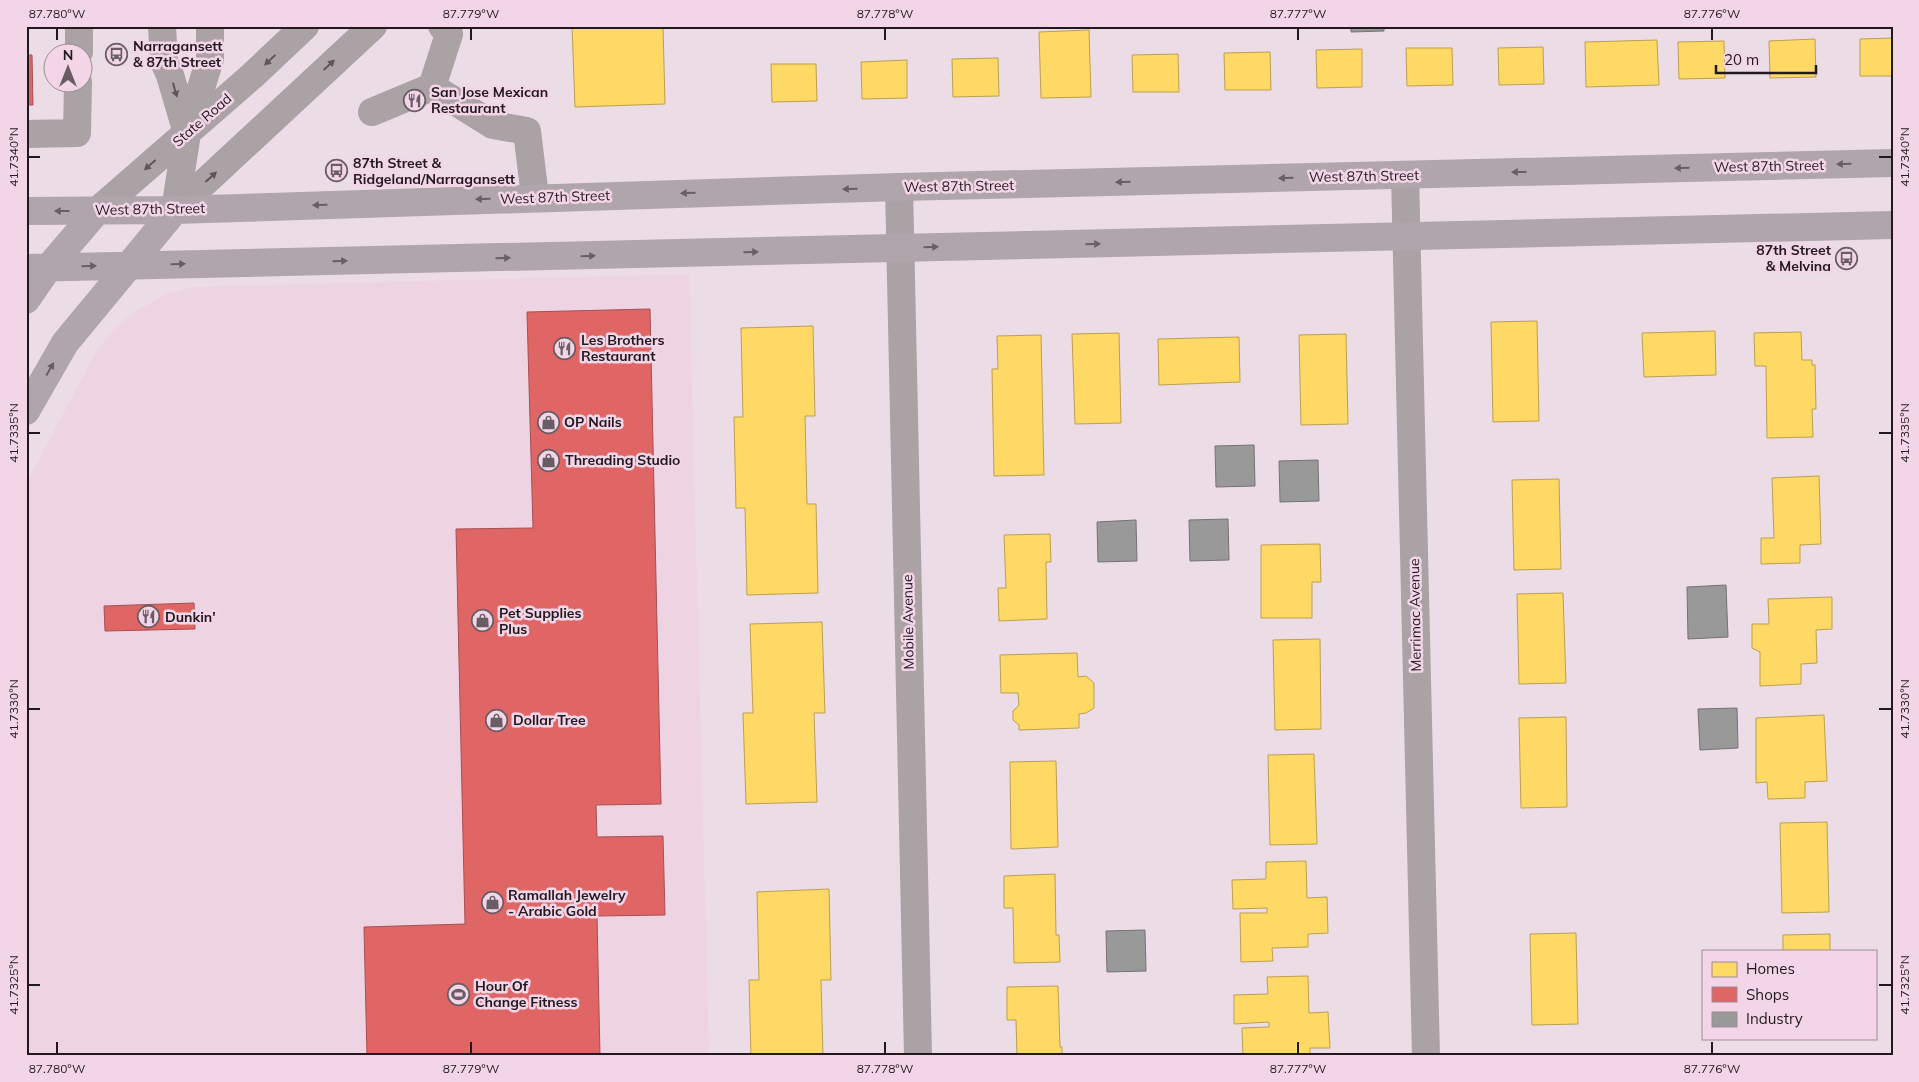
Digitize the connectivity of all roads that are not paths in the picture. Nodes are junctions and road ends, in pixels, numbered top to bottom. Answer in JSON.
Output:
{"nodes":[{"id":1,"x":79,"y":26,"type":"edge"},
{"id":2,"x":162,"y":26,"type":"edge"},
{"id":3,"x":210,"y":26,"type":"edge"},
{"id":4,"x":305,"y":26,"type":"edge"},
{"id":5,"x":373,"y":26,"type":"edge"},
{"id":6,"x":442,"y":26,"type":"edge"},
{"id":7,"x":78,"y":42,"type":"edge"},
{"id":8,"x":432,"y":88,"type":"junction"},
{"id":9,"x":78,"y":92,"type":"edge"},
{"id":10,"x":372,"y":112,"type":"dead end"},
{"id":11,"x":187,"y":133,"type":"junction"},
{"id":12,"x":26,"y":134,"type":"edge"},
{"id":13,"x":1893,"y":163,"type":"edge"},
{"id":14,"x":1405,"y":175,"type":"junction"},
{"id":15,"x":899,"y":188,"type":"junction"},
{"id":16,"x":536,"y":197,"type":"junction"},
{"id":17,"x":175,"y":210,"type":"junction"},
{"id":18,"x":26,"y":211,"type":"edge"},
{"id":19,"x":97,"y":211,"type":"junction"},
{"id":20,"x":1893,"y":225,"type":"edge"},
{"id":21,"x":1406,"y":237,"type":"junction"},
{"id":22,"x":900,"y":248,"type":"junction"},
{"id":23,"x":129,"y":265,"type":"junction"},
{"id":24,"x":38,"y":267,"type":"edge"},
{"id":25,"x":26,"y":300,"type":"edge"},
{"id":26,"x":26,"y":411,"type":"edge"},
{"id":27,"x":918,"y":1056,"type":"edge"},
{"id":28,"x":1426,"y":1056,"type":"edge"}],
"edges":[{"from":1,"to":7,"type":"street"},
{"from":2,"to":11,"type":"street","one_way":true},
{"from":3,"to":11,"type":"street"},
{"from":4,"to":11,"type":"street","name":"State Road","one_way":true},
{"from":17,"to":5,"type":"street","one_way":true},
{"from":6,"to":8,"type":"street"},
{"from":8,"to":10,"type":"street"},
{"from":8,"to":16,"type":"street"},
{"from":9,"to":12,"type":"street"},
{"from":11,"to":17,"type":"street"},
{"from":11,"to":19,"type":"street","name":"State Road","one_way":true},
{"from":13,"to":14,"type":"main road","name":"West 87th Street","one_way":true},
{"from":14,"to":15,"type":"main road","name":"West 87th Street","one_way":true},
{"from":14,"to":21,"type":"street","name":"Merrimac Avenue"},
{"from":15,"to":16,"type":"main road","name":"West 87th Street","one_way":true},
{"from":15,"to":22,"type":"street","name":"Mobile Avenue"},
{"from":16,"to":17,"type":"main road","name":"West 87th Street","one_way":true},
{"from":17,"to":19,"type":"main road","name":"West 87th Street"},
{"from":17,"to":23,"type":"main road"},
{"from":19,"to":18,"type":"main road","name":"West 87th Street","one_way":true},
{"from":19,"to":24,"type":"main road"},
{"from":20,"to":21,"type":"main road"},
{"from":22,"to":21,"type":"main road","one_way":true},
{"from":21,"to":28,"type":"street","name":"Merrimac Avenue"},
{"from":23,"to":22,"type":"main road","one_way":true},
{"from":22,"to":27,"type":"street","name":"Mobile Avenue"},
{"from":24,"to":23,"type":"main road","one_way":true},
{"from":26,"to":23,"type":"main road","one_way":true},
{"from":24,"to":25,"type":"main road"}]}
